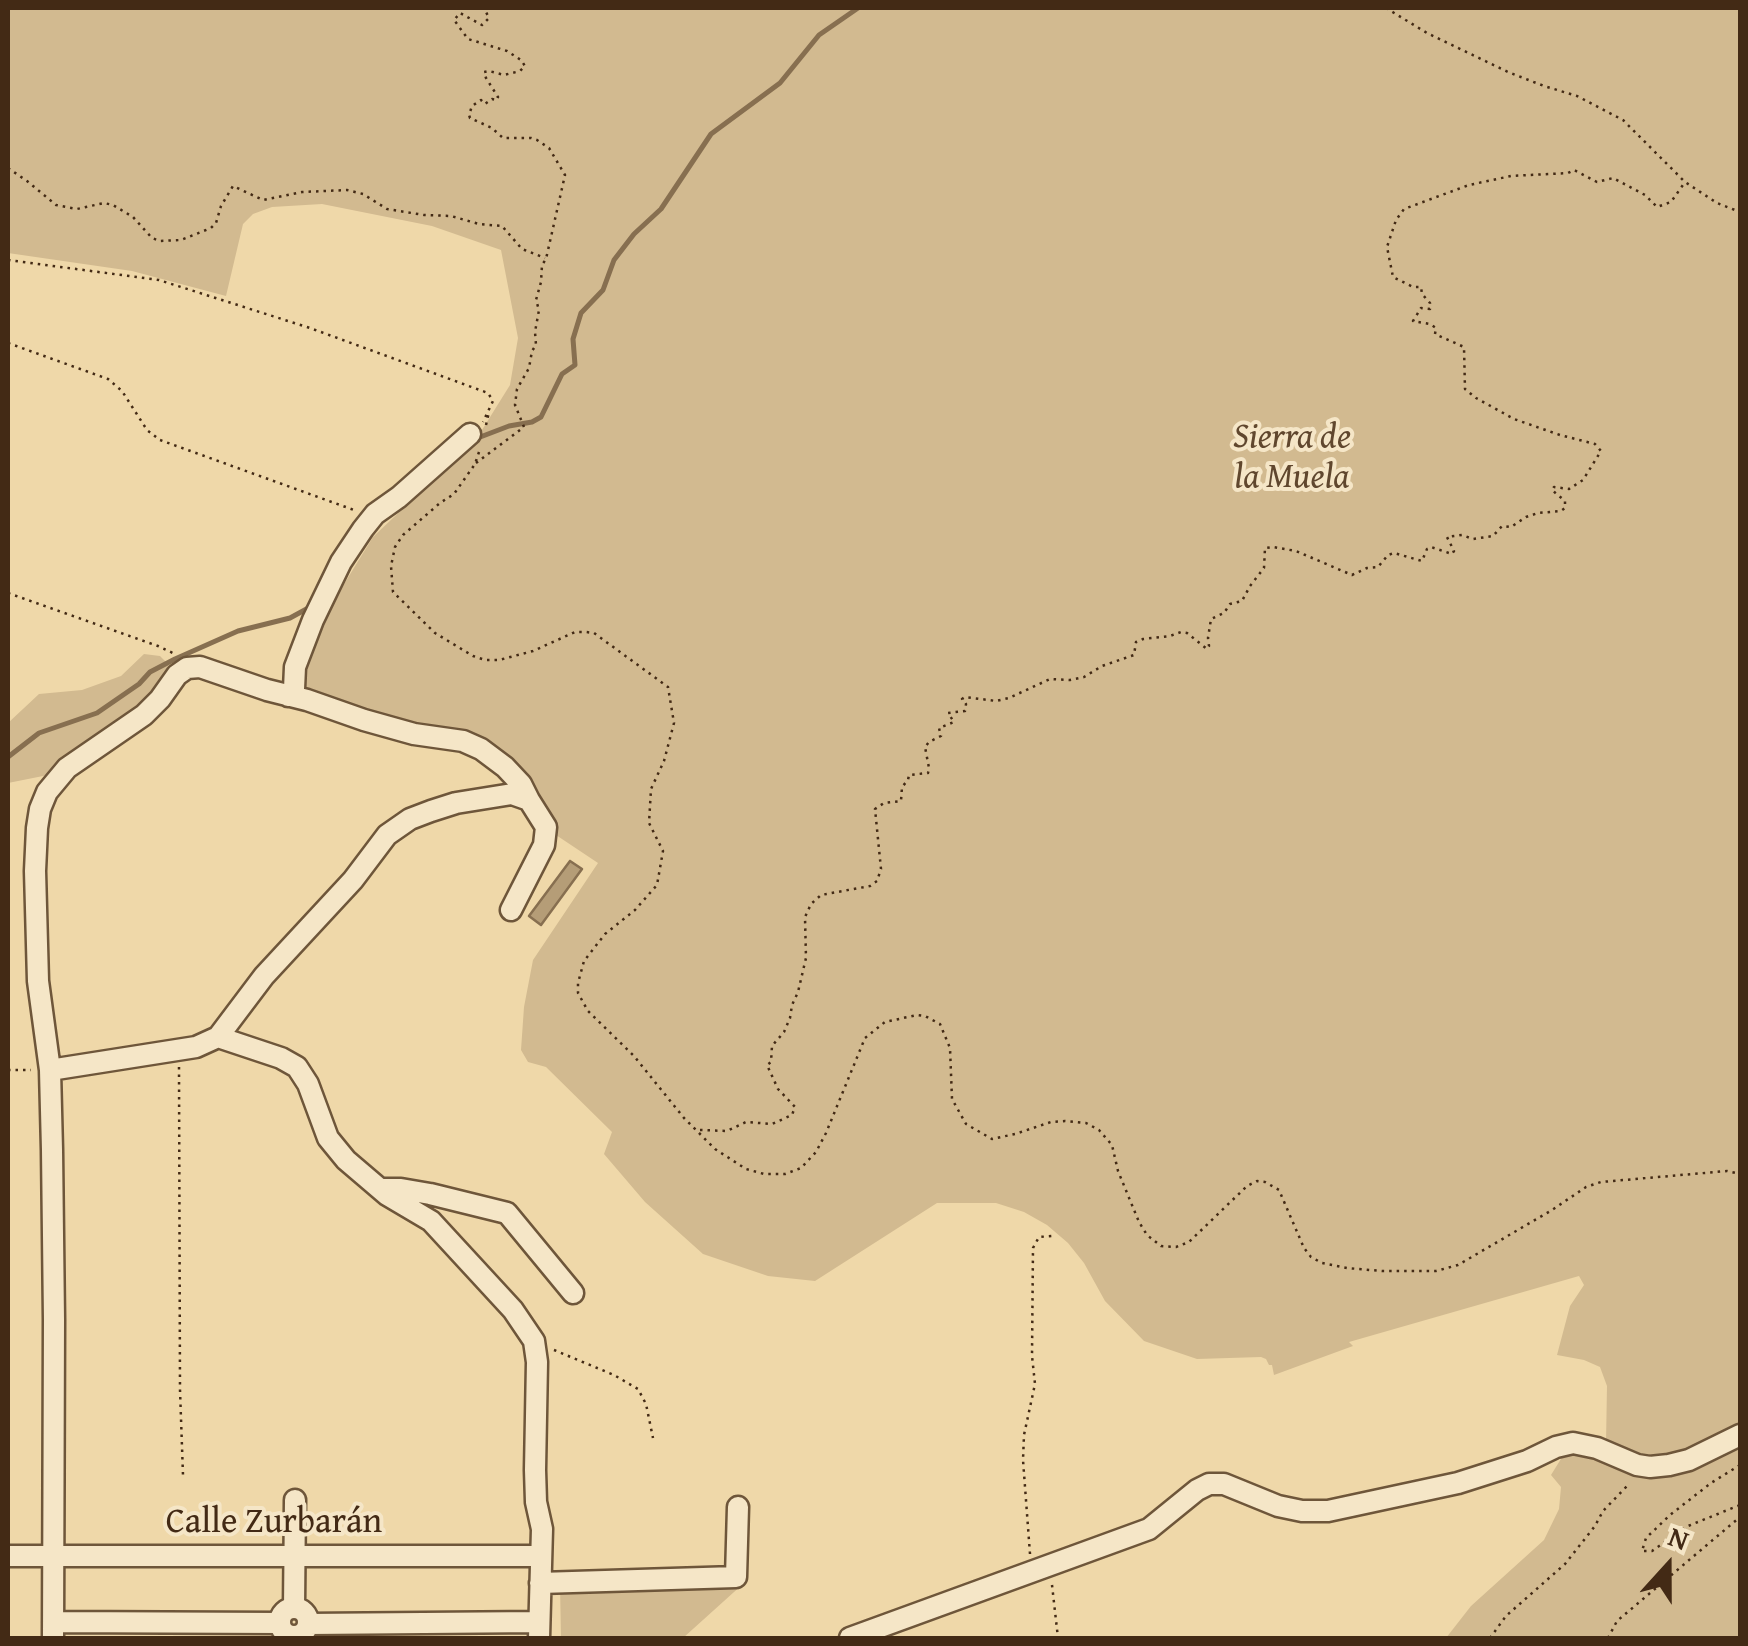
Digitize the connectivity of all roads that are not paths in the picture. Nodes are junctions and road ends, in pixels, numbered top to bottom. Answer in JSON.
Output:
{"nodes":[{"id":1,"x":470,"y":434,"type":"road end"},
{"id":2,"x":288,"y":696,"type":"junction"},
{"id":3,"x":529,"y":800,"type":"junction"},
{"id":4,"x":511,"y":910,"type":"dead end"},
{"id":5,"x":218,"y":1037,"type":"junction"},
{"id":6,"x":50,"y":1070,"type":"junction"},
{"id":7,"x":379,"y":1189,"type":"junction"},
{"id":8,"x":572,"y":1293,"type":"dead end"},
{"id":9,"x":1740,"y":1435,"type":"edge"},
{"id":10,"x":295,"y":1500,"type":"dead end"},
{"id":11,"x":738,"y":1507,"type":"dead end"},
{"id":12,"x":294,"y":1555,"type":"junction"},
{"id":13,"x":8,"y":1556,"type":"edge"},
{"id":14,"x":52,"y":1556,"type":"junction"},
{"id":15,"x":541,"y":1556,"type":"junction"},
{"id":16,"x":540,"y":1582,"type":"junction"},
{"id":17,"x":295,"y":1626,"type":"edge"},
{"id":18,"x":52,"y":1630,"type":"edge"},
{"id":19,"x":539,"y":1630,"type":"edge"},
{"id":20,"x":850,"y":1638,"type":"edge"}],
"edges":[{"from":1,"to":2,"type":"street"},
{"from":2,"to":3,"type":"street"},
{"from":2,"to":6,"type":"street"},
{"from":3,"to":4,"type":"street"},
{"from":3,"to":5,"type":"street"},
{"from":5,"to":6,"type":"street"},
{"from":5,"to":7,"type":"street"},
{"from":6,"to":14,"type":"street"},
{"from":7,"to":8,"type":"street"},
{"from":7,"to":15,"type":"street"},
{"from":9,"to":20,"type":"street"},
{"from":10,"to":12,"type":"street"},
{"from":11,"to":16,"type":"street"},
{"from":12,"to":14,"type":"street","name":"Calle Zurbarán"},
{"from":12,"to":15,"type":"street","name":"Calle Zurbarán"},
{"from":12,"to":17,"type":"street"},
{"from":13,"to":14,"type":"street","name":"Calle Zurbarán"},
{"from":14,"to":18,"type":"street"},
{"from":15,"to":16,"type":"street"},
{"from":16,"to":19,"type":"street"},
{"from":17,"to":18,"type":"street"},
{"from":17,"to":19,"type":"street"}]}
